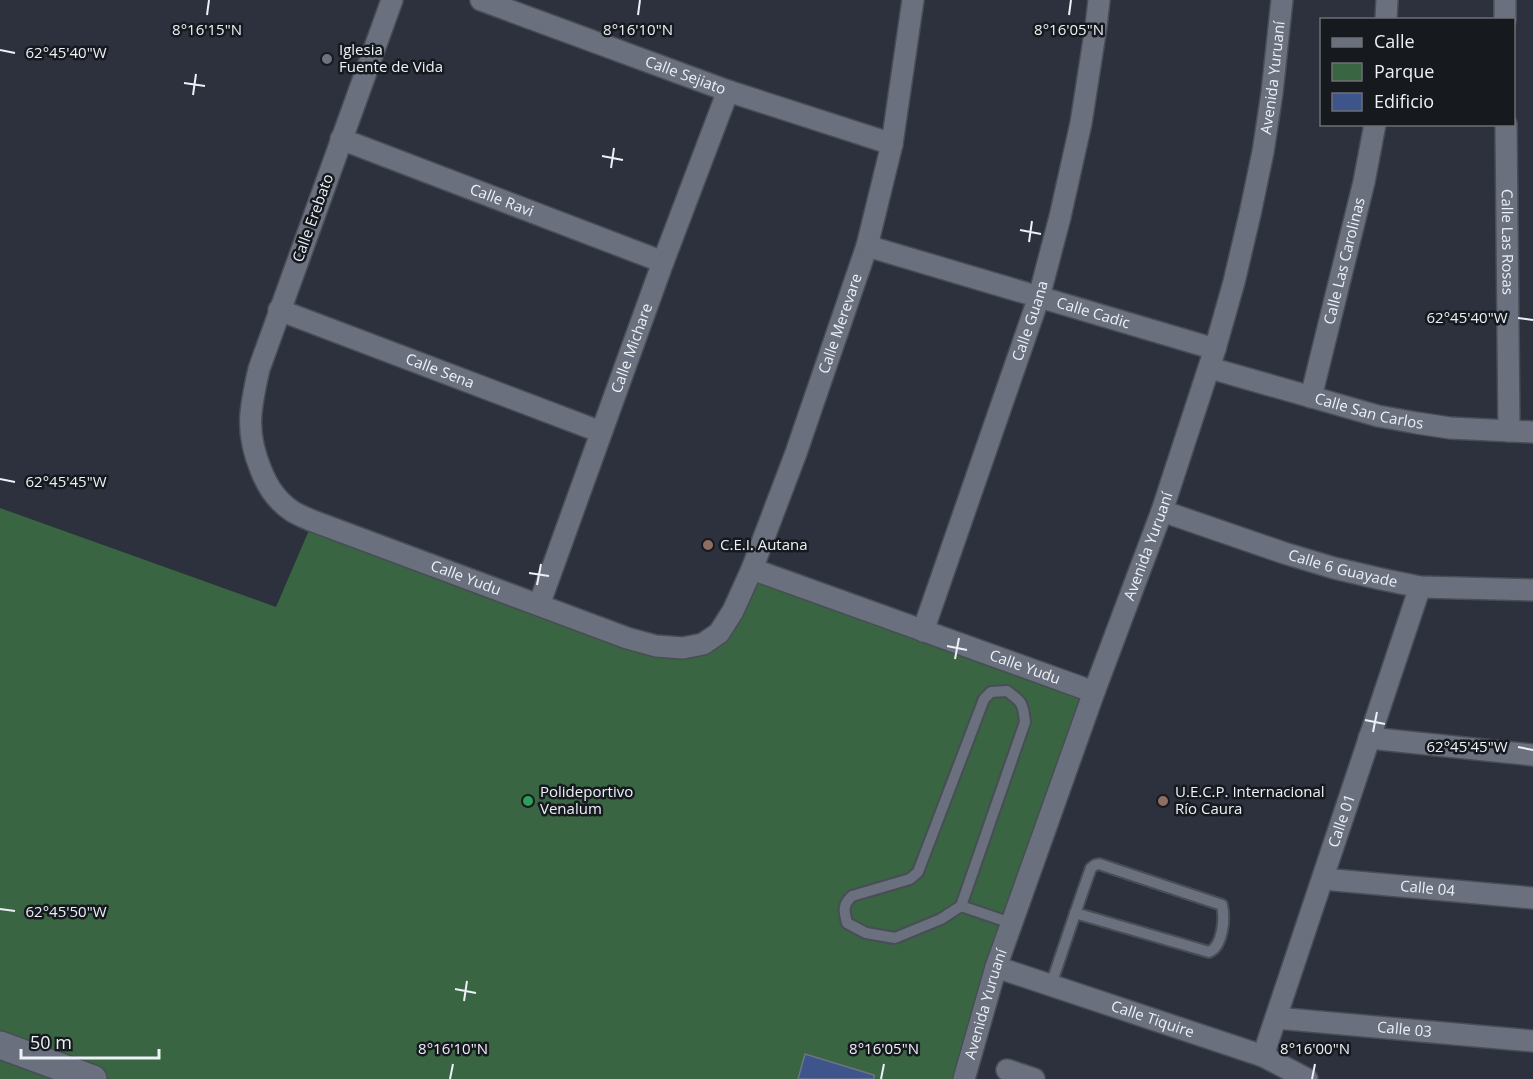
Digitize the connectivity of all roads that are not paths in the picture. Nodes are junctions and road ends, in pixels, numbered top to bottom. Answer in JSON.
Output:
{"nodes":[{"id":1,"x":392,"y":0,"type":"edge"},
{"id":2,"x":481,"y":0,"type":"edge"},
{"id":3,"x":913,"y":0,"type":"edge"},
{"id":4,"x":1099,"y":0,"type":"edge"},
{"id":5,"x":1282,"y":0,"type":"edge"},
{"id":6,"x":1387,"y":0,"type":"edge"},
{"id":7,"x":1505,"y":0,"type":"edge"},
{"id":8,"x":1386,"y":18,"type":"edge"},
{"id":9,"x":1505,"y":18,"type":"edge"},
{"id":10,"x":728,"y":91,"type":"junction"},
{"id":11,"x":1375,"y":126,"type":"edge"},
{"id":12,"x":1506,"y":126,"type":"edge"},
{"id":13,"x":341,"y":139,"type":"junction"},
{"id":14,"x":892,"y":144,"type":"junction"},
{"id":15,"x":867,"y":246,"type":"junction"},
{"id":16,"x":663,"y":262,"type":"junction"},
{"id":17,"x":1039,"y":297,"type":"junction"},
{"id":18,"x":279,"y":310,"type":"junction"},
{"id":19,"x":1213,"y":359,"type":"junction"},
{"id":20,"x":1311,"y":398,"type":"junction"},
{"id":21,"x":1509,"y":431,"type":"junction"},
{"id":22,"x":601,"y":432,"type":"junction"},
{"id":23,"x":1533,"y":432,"type":"edge"},
{"id":24,"x":251,"y":440,"type":"joint"},
{"id":25,"x":1162,"y":511,"type":"junction"},
{"id":26,"x":752,"y":569,"type":"junction"},
{"id":27,"x":1420,"y":587,"type":"junction"},
{"id":28,"x":1533,"y":590,"type":"edge"},
{"id":29,"x":539,"y":605,"type":"junction"},
{"id":30,"x":922,"y":631,"type":"junction"},
{"id":31,"x":719,"y":633,"type":"joint"},
{"id":32,"x":1094,"y":692,"type":"junction"},
{"id":33,"x":1369,"y":738,"type":"junction"},
{"id":34,"x":1533,"y":754,"type":"edge"},
{"id":35,"x":1323,"y":879,"type":"junction"},
{"id":36,"x":1533,"y":898,"type":"edge"},
{"id":37,"x":961,"y":906,"type":"junction"},
{"id":38,"x":1075,"y":913,"type":"junction"},
{"id":39,"x":1011,"y":923,"type":"junction"},
{"id":40,"x":996,"y":967,"type":"junction"},
{"id":41,"x":1051,"y":985,"type":"junction"},
{"id":42,"x":1276,"y":1018,"type":"junction"},
{"id":43,"x":1533,"y":1041,"type":"edge"},
{"id":44,"x":0,"y":1044,"type":"edge"},
{"id":45,"x":1263,"y":1056,"type":"junction"},
{"id":46,"x":1007,"y":1070,"type":"dead end"},
{"id":47,"x":93,"y":1079,"type":"edge"},
{"id":48,"x":964,"y":1079,"type":"edge"},
{"id":49,"x":1034,"y":1079,"type":"edge"},
{"id":50,"x":1307,"y":1079,"type":"edge"}],
"edges":[{"from":1,"to":13,"type":"street","name":"Calle Erebato"},
{"from":2,"to":10,"type":"street","name":"Calle Sejiato"},
{"from":3,"to":14,"type":"street","name":"Calle Merevare"},
{"from":4,"to":17,"type":"street","name":"Calle Guana"},
{"from":5,"to":19,"type":"street","name":"Avenida Yuruaní"},
{"from":6,"to":8,"type":"street"},
{"from":7,"to":9,"type":"street"},
{"from":10,"to":14,"type":"street","name":"Calle Sejiato"},
{"from":10,"to":16,"type":"street","name":"Calle Michare"},
{"from":11,"to":20,"type":"street","name":"Calle Las Carolinas"},
{"from":12,"to":21,"type":"street","name":"Calle Las Rosas"},
{"from":13,"to":16,"type":"street","name":"Calle Ravi"},
{"from":13,"to":18,"type":"street","name":"Calle Erebato"},
{"from":14,"to":15,"type":"street","name":"Calle Merevare"},
{"from":15,"to":17,"type":"street","name":"Calle Cadic"},
{"from":15,"to":26,"type":"street","name":"Calle Merevare"},
{"from":16,"to":22,"type":"street","name":"Calle Michare"},
{"from":17,"to":19,"type":"street","name":"Calle Cadic"},
{"from":17,"to":30,"type":"street","name":"Calle Guana"},
{"from":18,"to":22,"type":"street","name":"Calle Sena"},
{"from":18,"to":24,"type":"street","name":"Calle Erebato"},
{"from":19,"to":20,"type":"street","name":"Calle San Carlos"},
{"from":19,"to":25,"type":"street","name":"Avenida Yuruaní"},
{"from":20,"to":21,"type":"street","name":"Calle San Carlos"},
{"from":21,"to":23,"type":"street","name":"Calle San Carlos"},
{"from":22,"to":29,"type":"street","name":"Calle Michare"},
{"from":24,"to":29,"type":"street","name":"Calle Yudu"},
{"from":25,"to":27,"type":"street","name":"Calle 6 Guayade"},
{"from":25,"to":32,"type":"street","name":"Avenida Yuruaní"},
{"from":26,"to":30,"type":"street","name":"Calle Yudu"},
{"from":26,"to":31,"type":"street","name":"Calle Merevare"},
{"from":27,"to":28,"type":"street","name":"Calle 6 Guayade"},
{"from":27,"to":33,"type":"street","name":"Calle 01"},
{"from":29,"to":31,"type":"street","name":"Calle Yudu"},
{"from":30,"to":32,"type":"street","name":"Calle Yudu"},
{"from":32,"to":39,"type":"street","name":"Avenida Yuruaní"},
{"from":33,"to":34,"type":"street"},
{"from":33,"to":35,"type":"street","name":"Calle 01"},
{"from":35,"to":36,"type":"street","name":"Calle 04"},
{"from":35,"to":42,"type":"street","name":"Calle 01"},
{"from":37,"to":37,"type":"lane"},
{"from":37,"to":39,"type":"lane"},
{"from":38,"to":38,"type":"lane"},
{"from":38,"to":41,"type":"lane"},
{"from":39,"to":40,"type":"street","name":"Avenida Yuruaní"},
{"from":40,"to":41,"type":"street","name":"Calle Tiquire"},
{"from":40,"to":48,"type":"street","name":"Avenida Yuruaní"},
{"from":41,"to":45,"type":"street","name":"Calle Tiquire"},
{"from":42,"to":43,"type":"street","name":"Calle 03"},
{"from":42,"to":45,"type":"street","name":"Calle 01"},
{"from":44,"to":47,"type":"street"},
{"from":45,"to":50,"type":"street","name":"Calle Tiquire"},
{"from":46,"to":49,"type":"street"}]}
